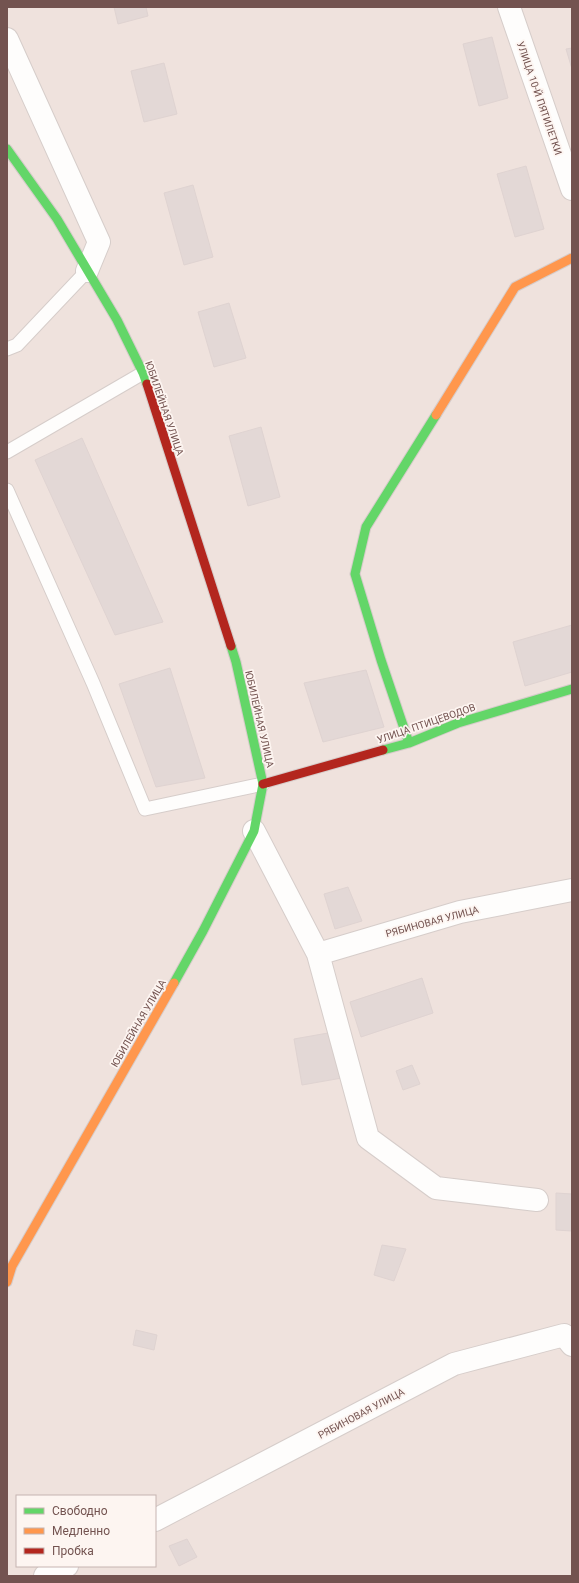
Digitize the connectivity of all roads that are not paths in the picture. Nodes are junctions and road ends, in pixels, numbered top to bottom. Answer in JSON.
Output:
{"nodes":[{"id":1,"x":509,"y":7,"type":"edge"},
{"id":2,"x":7,"y":39,"type":"edge"},
{"id":3,"x":7,"y":149,"type":"edge"},
{"id":4,"x":572,"y":189,"type":"edge"},
{"id":5,"x":572,"y":258,"type":"edge"},
{"id":6,"x":87,"y":271,"type":"junction"},
{"id":7,"x":7,"y":349,"type":"edge"},
{"id":8,"x":143,"y":373,"type":"junction"},
{"id":9,"x":7,"y":452,"type":"edge"},
{"id":10,"x":7,"y":490,"type":"edge"},
{"id":11,"x":572,"y":689,"type":"edge"},
{"id":12,"x":409,"y":743,"type":"junction"},
{"id":13,"x":263,"y":784,"type":"junction"},
{"id":14,"x":254,"y":831,"type":"junction"},
{"id":15,"x":572,"y":890,"type":"edge"},
{"id":16,"x":318,"y":954,"type":"junction"},
{"id":17,"x":536,"y":1200,"type":"dead end"},
{"id":18,"x":7,"y":1282,"type":"edge"},
{"id":19,"x":572,"y":1345,"type":"edge"},
{"id":20,"x":156,"y":1519,"type":"edge"},
{"id":21,"x":65,"y":1567,"type":"edge"},
{"id":22,"x":45,"y":1576,"type":"edge"}],
"edges":[{"from":1,"to":4,"type":"street","name":"УЛИЦА 10-Й ПЯТИЛЕТКИ"},
{"from":2,"to":6,"type":"street"},
{"from":3,"to":6,"type":"street","name":"ЮБИЛЕЙНАЯ УЛИЦА"},
{"from":5,"to":12,"type":"street"},
{"from":6,"to":7,"type":"lane"},
{"from":6,"to":8,"type":"street","name":"ЮБИЛЕЙНАЯ УЛИЦА"},
{"from":8,"to":9,"type":"lane"},
{"from":8,"to":13,"type":"street","name":"ЮБИЛЕЙНАЯ УЛИЦА"},
{"from":10,"to":13,"type":"lane"},
{"from":11,"to":12,"type":"street","name":"УЛИЦА ПТИЦЕВОДОВ"},
{"from":12,"to":13,"type":"street","name":"УЛИЦА ПТИЦЕВОДОВ"},
{"from":13,"to":14,"type":"street","name":"ЮБИЛЕЙНАЯ УЛИЦА"},
{"from":14,"to":16,"type":"street"},
{"from":14,"to":18,"type":"street","name":"ЮБИЛЕЙНАЯ УЛИЦА"},
{"from":15,"to":16,"type":"street","name":"РЯБИНОВАЯ УЛИЦА"},
{"from":16,"to":17,"type":"street"},
{"from":19,"to":20,"type":"street","name":"РЯБИНОВАЯ УЛИЦА"},
{"from":21,"to":22,"type":"street"}]}
